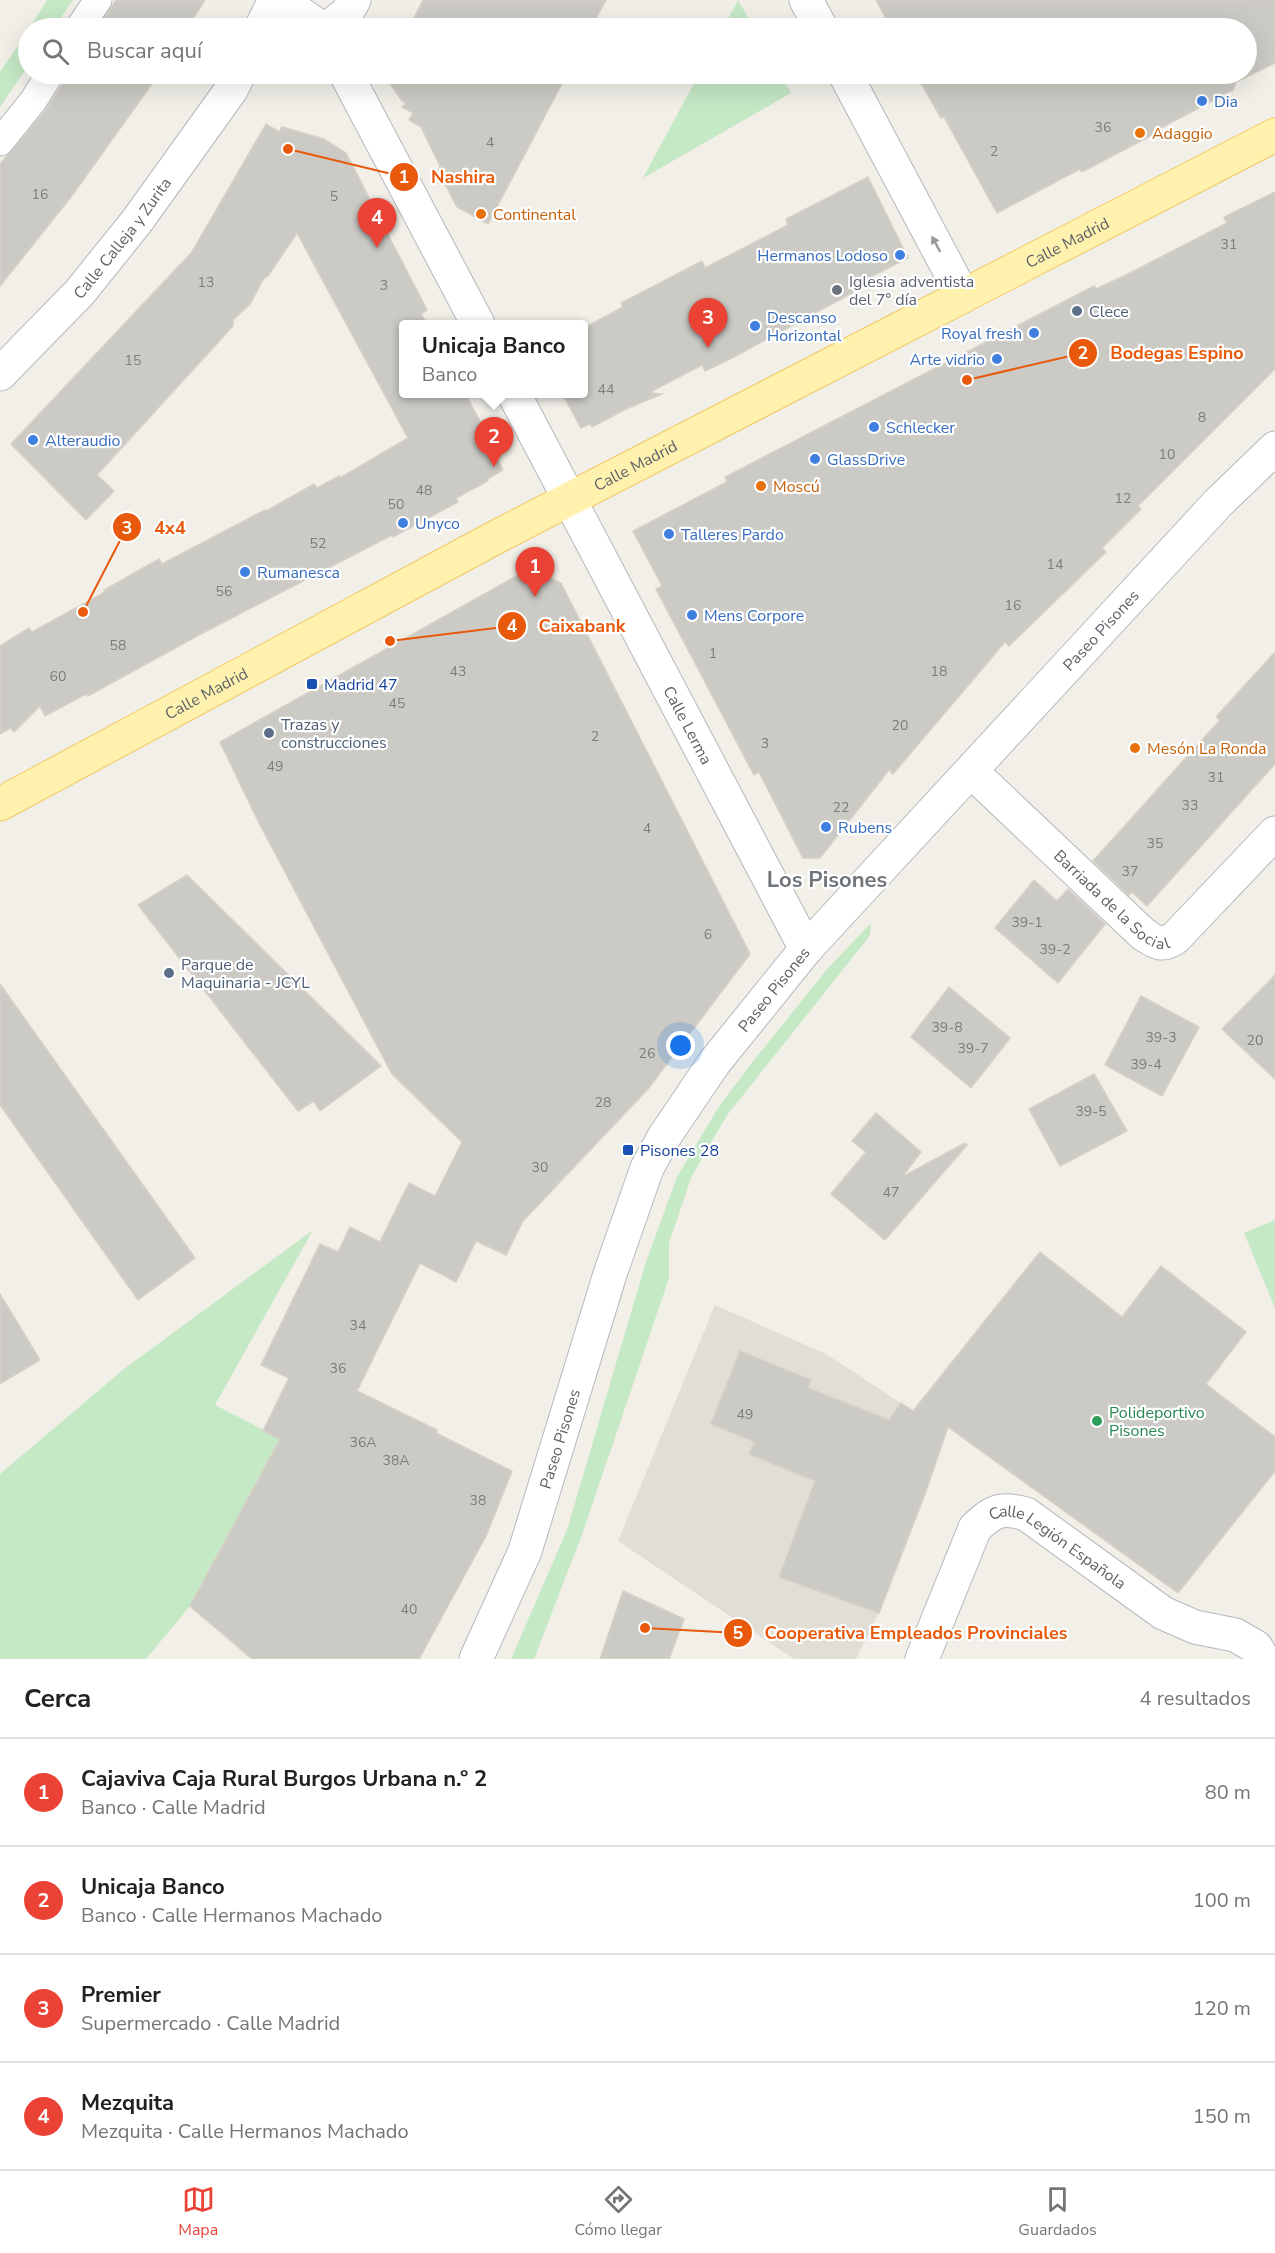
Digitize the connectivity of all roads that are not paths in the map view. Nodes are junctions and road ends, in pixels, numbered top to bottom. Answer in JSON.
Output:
{"nodes":[{"id":1,"x":98,"y":0,"type":"edge"},
{"id":2,"x":275,"y":0,"type":"edge"},
{"id":3,"x":281,"y":0,"type":"edge"},
{"id":4,"x":354,"y":0,"type":"edge"},
{"id":5,"x":806,"y":0,"type":"edge"},
{"id":6,"x":86,"y":18,"type":"edge"},
{"id":7,"x":266,"y":18,"type":"edge"},
{"id":8,"x":307,"y":18,"type":"edge"},
{"id":9,"x":341,"y":18,"type":"edge"},
{"id":10,"x":816,"y":18,"type":"edge"},
{"id":11,"x":44,"y":84,"type":"edge"},
{"id":12,"x":234,"y":84,"type":"edge"},
{"id":13,"x":351,"y":84,"type":"edge"},
{"id":14,"x":850,"y":84,"type":"edge"},
{"id":15,"x":1275,"y":135,"type":"edge"},
{"id":16,"x":0,"y":142,"type":"edge"},
{"id":17,"x":963,"y":296,"type":"junction"},
{"id":18,"x":476,"y":320,"type":"edge"},
{"id":19,"x":0,"y":374,"type":"edge"},
{"id":20,"x":517,"y":398,"type":"edge"},
{"id":21,"x":1275,"y":448,"type":"edge"},
{"id":22,"x":569,"y":499,"type":"junction"},
{"id":23,"x":971,"y":771,"type":"junction"},
{"id":24,"x":0,"y":804,"type":"edge"},
{"id":25,"x":1275,"y":833,"type":"edge"},
{"id":26,"x":806,"y":949,"type":"junction"},
{"id":27,"x":477,"y":1659,"type":"edge"},
{"id":28,"x":922,"y":1659,"type":"edge"},
{"id":29,"x":1263,"y":1659,"type":"edge"}],
"edges":[{"from":1,"to":6,"type":"street"},
{"from":2,"to":7,"type":"street"},
{"from":3,"to":8,"type":"street"},
{"from":4,"to":9,"type":"street"},
{"from":5,"to":10,"type":"street"},
{"from":11,"to":16,"type":"street"},
{"from":12,"to":19,"type":"street","name":"Calle Calleja y Zurita"},
{"from":13,"to":18,"type":"street"},
{"from":17,"to":14,"type":"street","one_way":true},
{"from":15,"to":17,"type":"main road","name":"Calle Madrid"},
{"from":17,"to":22,"type":"main road","name":"Calle Madrid"},
{"from":20,"to":22,"type":"street","name":"Calle Lerma"},
{"from":21,"to":23,"type":"street","name":"Paseo Pisones"},
{"from":22,"to":24,"type":"main road","name":"Calle Madrid"},
{"from":22,"to":26,"type":"street","name":"Calle Lerma"},
{"from":23,"to":25,"type":"street","name":"Barriada de la Social"},
{"from":23,"to":26,"type":"street","name":"Paseo Pisones"},
{"from":26,"to":27,"type":"street","name":"Paseo Pisones"},
{"from":28,"to":29,"type":"street","name":"Calle Legión Española"}]}
